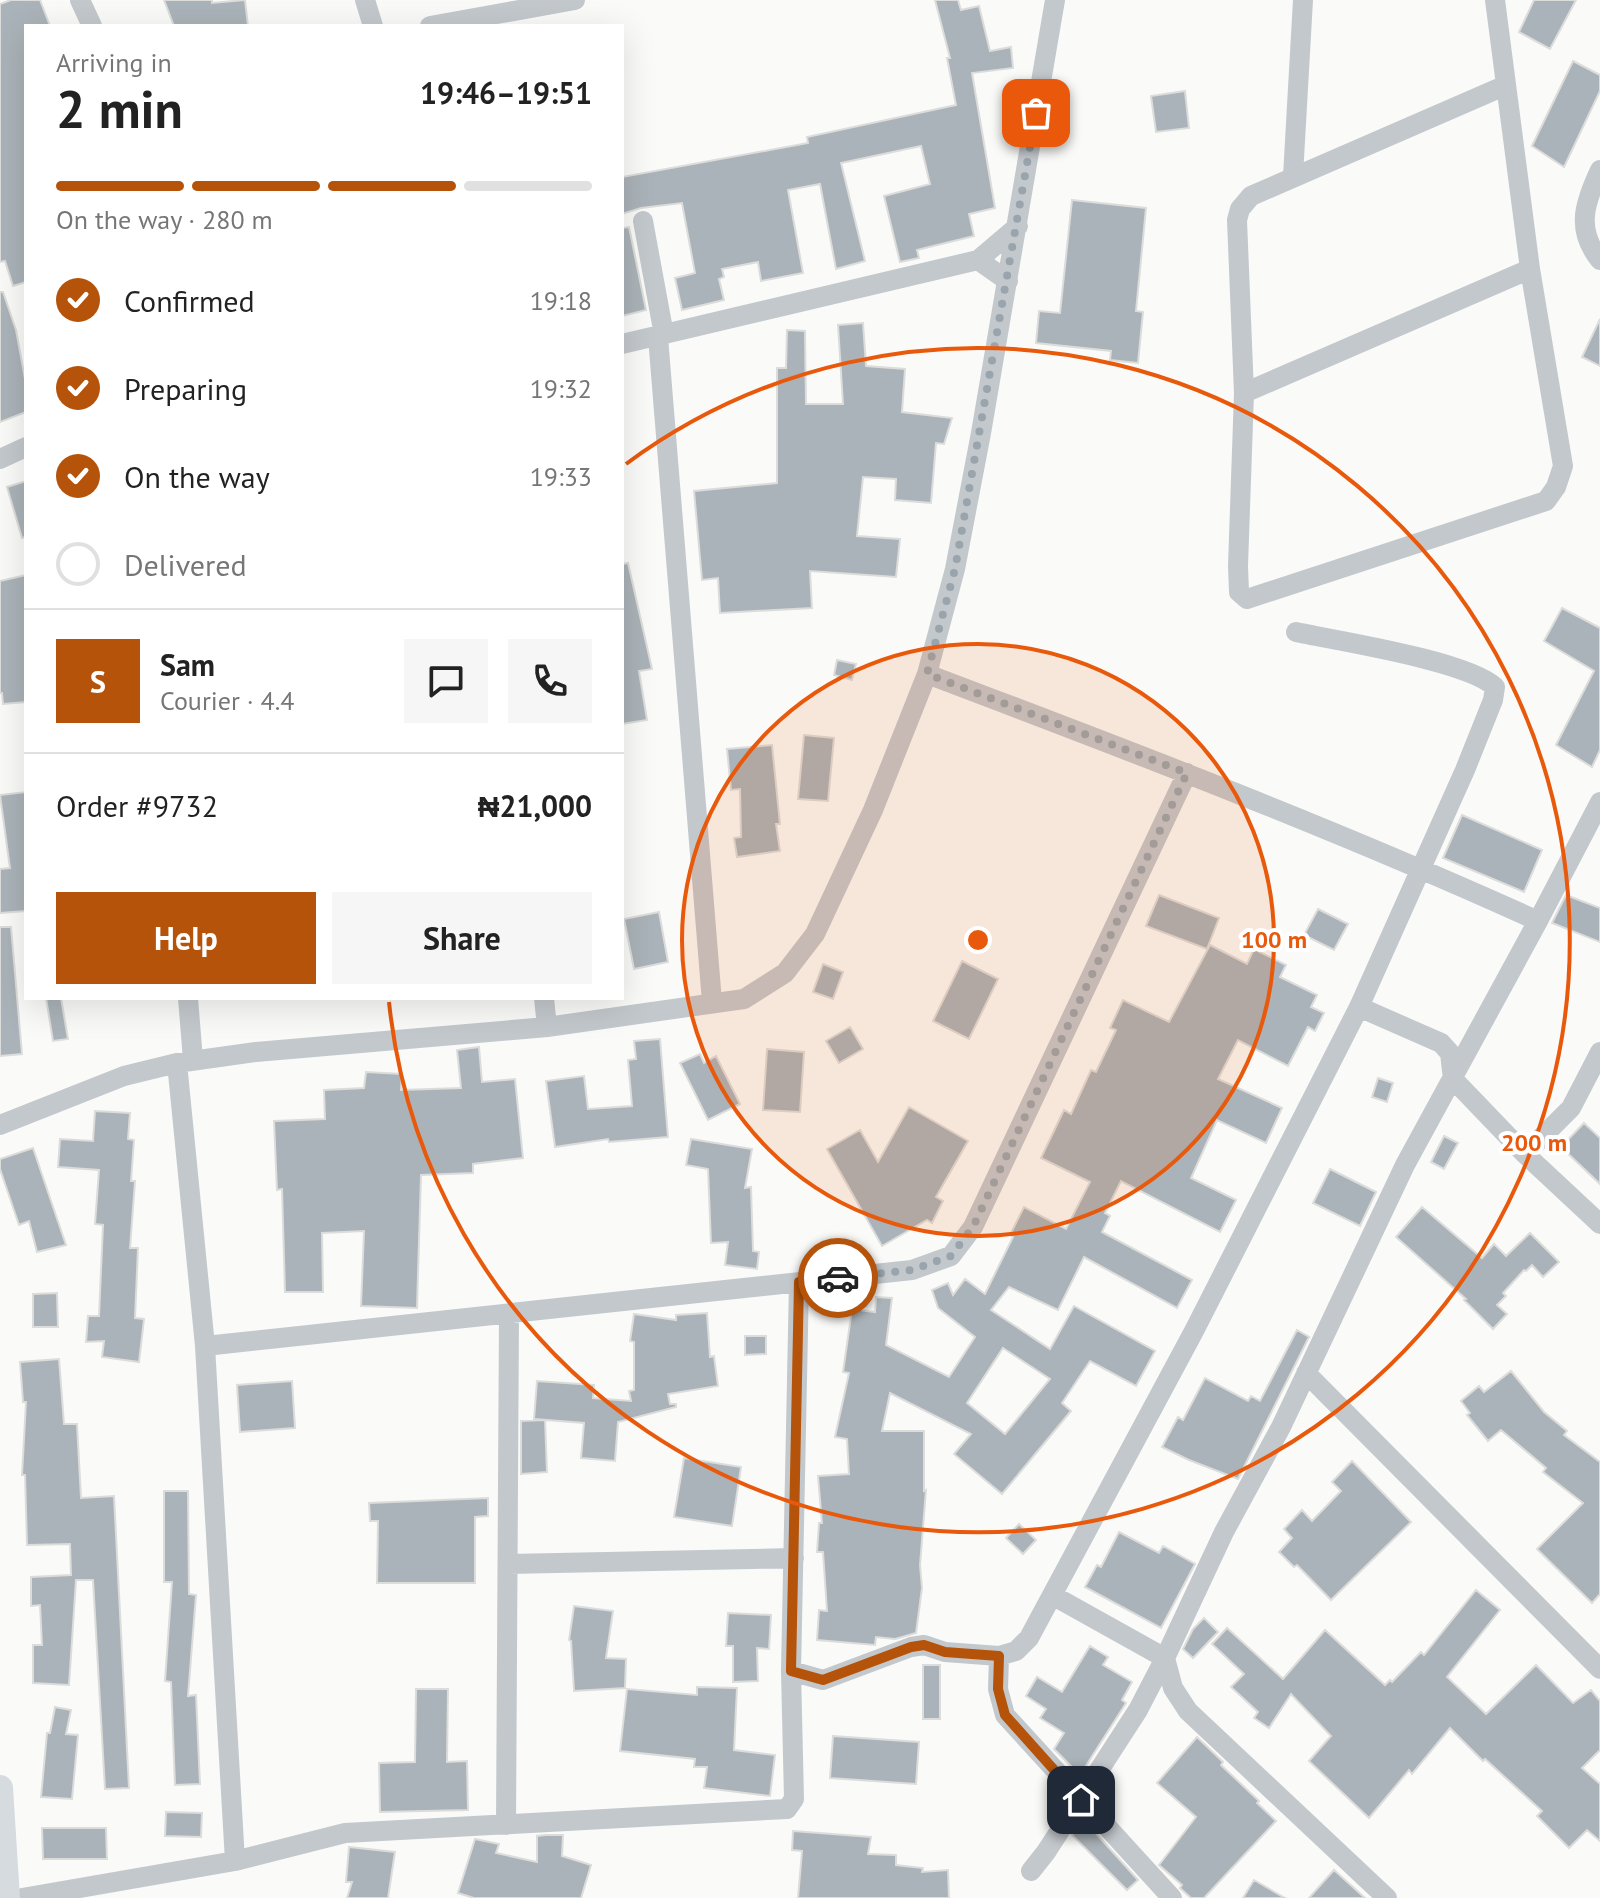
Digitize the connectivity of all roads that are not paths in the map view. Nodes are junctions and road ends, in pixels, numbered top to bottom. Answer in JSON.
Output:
{"nodes":[{"id":1,"x":80,"y":0,"type":"edge"},
{"id":2,"x":365,"y":0,"type":"edge"},
{"id":3,"x":1055,"y":0,"type":"edge"},
{"id":4,"x":1303,"y":0,"type":"edge"},
{"id":5,"x":1495,"y":0,"type":"edge"},
{"id":6,"x":568,"y":1,"type":"edge"},
{"id":7,"x":91,"y":24,"type":"edge"},
{"id":8,"x":372,"y":24,"type":"edge"},
{"id":9,"x":441,"y":24,"type":"edge"},
{"id":10,"x":1504,"y":86,"type":"junction"},
{"id":11,"x":1600,"y":170,"type":"edge"},
{"id":12,"x":1293,"y":176,"type":"junction"},
{"id":13,"x":643,"y":221,"type":"dead end"},
{"id":14,"x":1018,"y":226,"type":"junction"},
{"id":15,"x":978,"y":260,"type":"junction"},
{"id":16,"x":1600,"y":260,"type":"edge"},
{"id":17,"x":1530,"y":269,"type":"junction"},
{"id":18,"x":1008,"y":281,"type":"junction"},
{"id":19,"x":661,"y":336,"type":"junction"},
{"id":20,"x":624,"y":344,"type":"edge"},
{"id":21,"x":1244,"y":393,"type":"junction"},
{"id":22,"x":24,"y":448,"type":"edge"},
{"id":23,"x":0,"y":459,"type":"edge"},
{"id":24,"x":1296,"y":632,"type":"dead end"},
{"id":25,"x":927,"y":674,"type":"junction"},
{"id":26,"x":1187,"y":773,"type":"junction"},
{"id":27,"x":1600,"y":802,"type":"edge"},
{"id":28,"x":1423,"y":868,"type":"junction"},
{"id":29,"x":1538,"y":921,"type":"junction"},
{"id":30,"x":188,"y":1000,"type":"edge"},
{"id":31,"x":544,"y":1000,"type":"edge"},
{"id":32,"x":712,"y":1002,"type":"junction"},
{"id":33,"x":1359,"y":1007,"type":"junction"},
{"id":34,"x":547,"y":1027,"type":"junction"},
{"id":35,"x":1600,"y":1052,"type":"edge"},
{"id":36,"x":185,"y":1061,"type":"junction"},
{"id":37,"x":1453,"y":1079,"type":"junction"},
{"id":38,"x":0,"y":1125,"type":"edge"},
{"id":39,"x":1525,"y":1154,"type":"junction"},
{"id":40,"x":1600,"y":1224,"type":"edge"},
{"id":41,"x":799,"y":1282,"type":"junction"},
{"id":42,"x":509,"y":1314,"type":"junction"},
{"id":43,"x":205,"y":1346,"type":"junction"},
{"id":44,"x":1306,"y":1373,"type":"junction"},
{"id":45,"x":794,"y":1558,"type":"junction"},
{"id":46,"x":508,"y":1564,"type":"junction"},
{"id":47,"x":1052,"y":1595,"type":"junction"},
{"id":48,"x":999,"y":1656,"type":"junction"},
{"id":49,"x":1165,"y":1658,"type":"junction"},
{"id":50,"x":1600,"y":1669,"type":"edge"},
{"id":51,"x":791,"y":1671,"type":"junction"},
{"id":52,"x":0,"y":1788,"type":"edge"},
{"id":53,"x":1081,"y":1800,"type":"junction"},
{"id":54,"x":506,"y":1825,"type":"junction"},
{"id":55,"x":235,"y":1861,"type":"junction"},
{"id":56,"x":1031,"y":1871,"type":"dead end"},
{"id":57,"x":9,"y":1891,"type":"edge"},
{"id":58,"x":1172,"y":1898,"type":"edge"},
{"id":59,"x":1387,"y":1898,"type":"edge"}],
"edges":[{"from":1,"to":7,"type":"street"},
{"from":2,"to":8,"type":"street"},
{"from":3,"to":14,"type":"street"},
{"from":4,"to":12,"type":"street"},
{"from":5,"to":10,"type":"street"},
{"from":6,"to":9,"type":"street"},
{"from":10,"to":12,"type":"street"},
{"from":10,"to":17,"type":"street"},
{"from":11,"to":16,"type":"street"},
{"from":12,"to":21,"type":"street"},
{"from":13,"to":19,"type":"street"},
{"from":14,"to":15,"type":"street"},
{"from":14,"to":18,"type":"street"},
{"from":15,"to":18,"type":"street"},
{"from":15,"to":19,"type":"street"},
{"from":17,"to":21,"type":"street"},
{"from":17,"to":21,"type":"street"},
{"from":18,"to":25,"type":"street"},
{"from":19,"to":20,"type":"street"},
{"from":19,"to":32,"type":"street"},
{"from":22,"to":23,"type":"street"},
{"from":24,"to":28,"type":"street"},
{"from":25,"to":26,"type":"street"},
{"from":25,"to":32,"type":"street"},
{"from":26,"to":28,"type":"street"},
{"from":26,"to":41,"type":"street"},
{"from":27,"to":29,"type":"street"},
{"from":28,"to":29,"type":"street"},
{"from":28,"to":33,"type":"street"},
{"from":29,"to":37,"type":"street"},
{"from":30,"to":36,"type":"street"},
{"from":31,"to":34,"type":"street"},
{"from":32,"to":34,"type":"street"},
{"from":33,"to":37,"type":"street"},
{"from":33,"to":47,"type":"street"},
{"from":34,"to":36,"type":"street"},
{"from":35,"to":39,"type":"street"},
{"from":36,"to":38,"type":"street"},
{"from":36,"to":43,"type":"street"},
{"from":37,"to":39,"type":"street"},
{"from":37,"to":44,"type":"street"},
{"from":39,"to":40,"type":"street"},
{"from":41,"to":42,"type":"street"},
{"from":41,"to":45,"type":"street"},
{"from":42,"to":43,"type":"street"},
{"from":42,"to":46,"type":"street"},
{"from":43,"to":55,"type":"street"},
{"from":44,"to":49,"type":"street"},
{"from":44,"to":50,"type":"street"},
{"from":45,"to":46,"type":"street"},
{"from":45,"to":51,"type":"street"},
{"from":46,"to":54,"type":"street"},
{"from":47,"to":48,"type":"street"},
{"from":47,"to":49,"type":"street"},
{"from":48,"to":51,"type":"street"},
{"from":48,"to":53,"type":"street"},
{"from":49,"to":53,"type":"street"},
{"from":49,"to":59,"type":"street"},
{"from":51,"to":54,"type":"street"},
{"from":52,"to":57,"type":"main road"},
{"from":53,"to":56,"type":"street"},
{"from":53,"to":58,"type":"street"},
{"from":54,"to":55,"type":"street"},
{"from":55,"to":57,"type":"street"}]}
